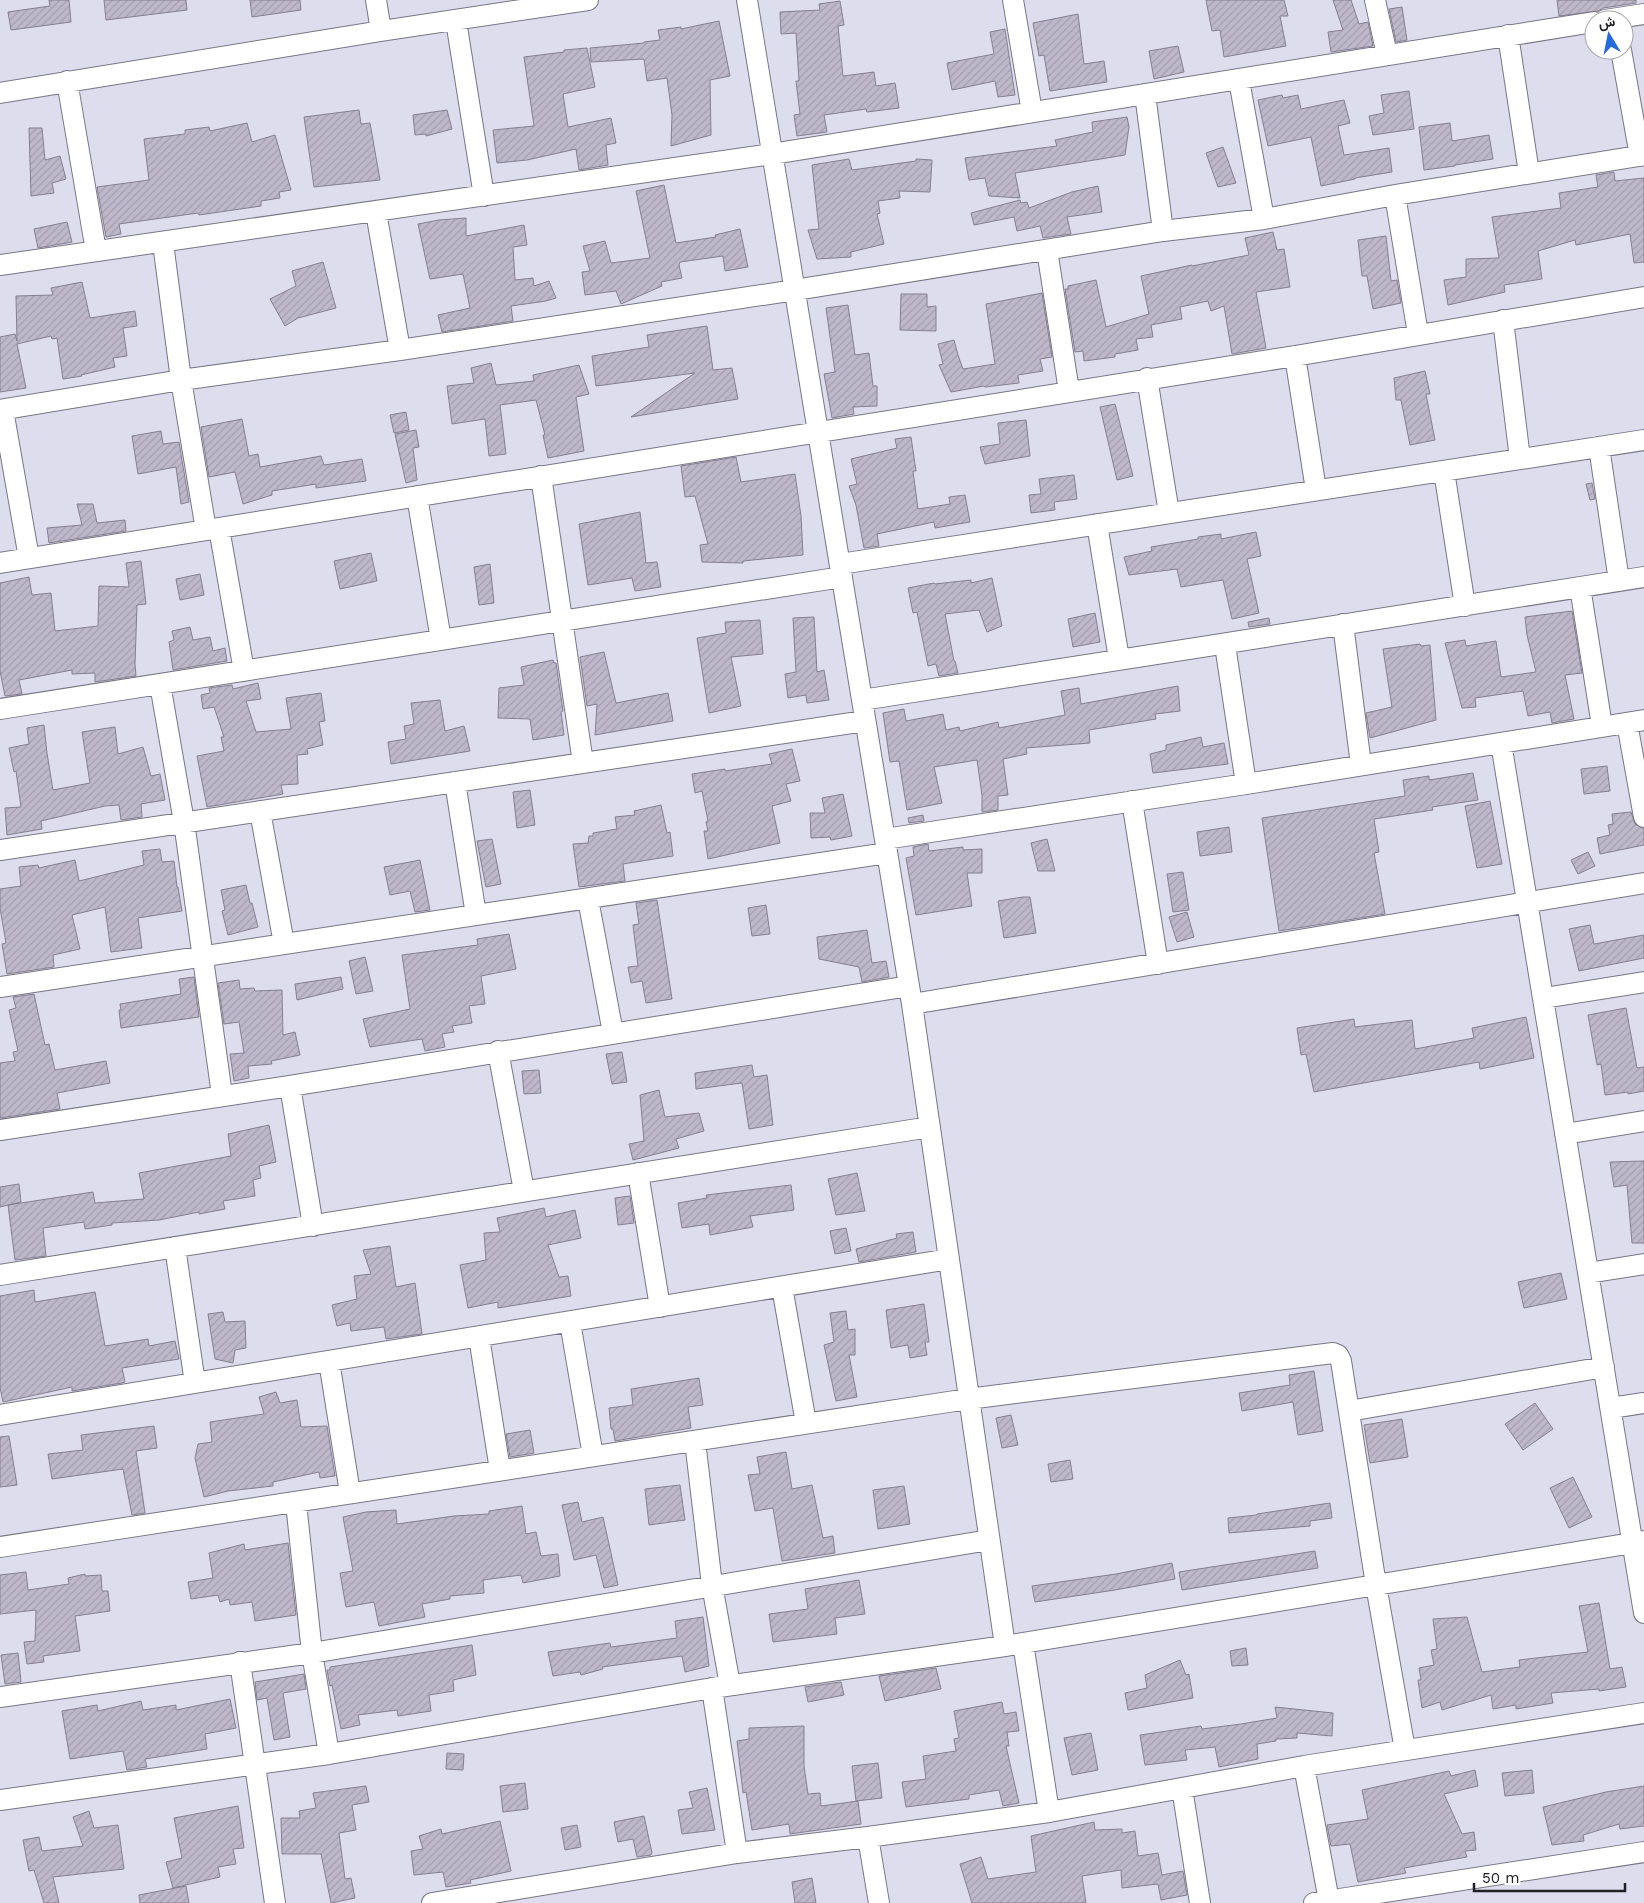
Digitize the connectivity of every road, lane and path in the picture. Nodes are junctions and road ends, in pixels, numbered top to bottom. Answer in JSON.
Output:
{"nodes":[{"id":1,"x":376,"y":0,"type":"edge"},
{"id":2,"x":588,"y":0,"type":"edge"},
{"id":3,"x":747,"y":0,"type":"edge"},
{"id":4,"x":1013,"y":0,"type":"edge"},
{"id":5,"x":1376,"y":0,"type":"edge"},
{"id":6,"x":456,"y":21,"type":"junction"},
{"id":7,"x":1584,"y":24,"type":"edge"},
{"id":8,"x":381,"y":31,"type":"junction"},
{"id":9,"x":1508,"y":35,"type":"junction"},
{"id":10,"x":1387,"y":55,"type":"junction"},
{"id":11,"x":1623,"y":60,"type":"edge"},
{"id":12,"x":1239,"y":80,"type":"junction"},
{"id":13,"x":67,"y":81,"type":"junction"},
{"id":14,"x":0,"y":93,"type":"edge"},
{"id":15,"x":1145,"y":94,"type":"junction"},
{"id":16,"x":1032,"y":112,"type":"junction"},
{"id":17,"x":772,"y":154,"type":"junction"},
{"id":18,"x":1642,"y":156,"type":"edge"},
{"id":19,"x":1530,"y":173,"type":"junction"},
{"id":20,"x":1395,"y":194,"type":"junction"},
{"id":21,"x":484,"y":196,"type":"junction"},
{"id":22,"x":376,"y":212,"type":"junction"},
{"id":23,"x":1264,"y":219,"type":"junction"},
{"id":24,"x":1163,"y":231,"type":"junction"},
{"id":25,"x":163,"y":243,"type":"junction"},
{"id":26,"x":1047,"y":250,"type":"junction"},
{"id":27,"x":96,"y":251,"type":"junction"},
{"id":28,"x":0,"y":266,"type":"edge"},
{"id":29,"x":795,"y":290,"type":"junction"},
{"id":30,"x":1644,"y":297,"type":"edge"},
{"id":31,"x":1503,"y":320,"type":"junction"},
{"id":32,"x":1418,"y":334,"type":"junction"},
{"id":33,"x":400,"y":350,"type":"junction"},
{"id":34,"x":1295,"y":356,"type":"junction"},
{"id":35,"x":1147,"y":378,"type":"junction"},
{"id":36,"x":181,"y":380,"type":"junction"},
{"id":37,"x":1069,"y":391,"type":"junction"},
{"id":38,"x":2,"y":410,"type":"edge"},
{"id":39,"x":818,"y":432,"type":"junction"},
{"id":40,"x":1644,"y":440,"type":"edge"},
{"id":41,"x":1598,"y":447,"type":"junction"},
{"id":42,"x":1520,"y":459,"type":"junction"},
{"id":43,"x":1444,"y":471,"type":"junction"},
{"id":44,"x":541,"y":476,"type":"junction"},
{"id":45,"x":1316,"y":490,"type":"junction"},
{"id":46,"x":417,"y":496,"type":"junction"},
{"id":47,"x":1169,"y":513,"type":"junction"},
{"id":48,"x":1097,"y":524,"type":"junction"},
{"id":49,"x":213,"y":529,"type":"junction"},
{"id":50,"x":29,"y":558,"type":"junction"},
{"id":51,"x":0,"y":563,"type":"edge"},
{"id":52,"x":841,"y":570,"type":"junction"},
{"id":53,"x":1644,"y":578,"type":"edge"},
{"id":54,"x":1619,"y":581,"type":"junction"},
{"id":55,"x":1580,"y":587,"type":"junction"},
{"id":56,"x":1465,"y":606,"type":"junction"},
{"id":57,"x":561,"y":621,"type":"junction"},
{"id":58,"x":1343,"y":624,"type":"junction"},
{"id":59,"x":441,"y":640,"type":"junction"},
{"id":60,"x":1225,"y":645,"type":"junction"},
{"id":61,"x":1119,"y":659,"type":"junction"},
{"id":62,"x":244,"y":671,"type":"junction"},
{"id":63,"x":160,"y":684,"type":"junction"},
{"id":64,"x":862,"y":700,"type":"junction"},
{"id":65,"x":0,"y":709,"type":"edge"},
{"id":66,"x":865,"y":721,"type":"junction"},
{"id":67,"x":1635,"y":722,"type":"edge"},
{"id":68,"x":1602,"y":726,"type":"junction"},
{"id":69,"x":1501,"y":743,"type":"junction"},
{"id":70,"x":583,"y":763,"type":"junction"},
{"id":71,"x":1361,"y":764,"type":"junction"},
{"id":72,"x":454,"y":782,"type":"junction"},
{"id":73,"x":1246,"y":784,"type":"junction"},
{"id":74,"x":1132,"y":800,"type":"junction"},
{"id":75,"x":260,"y":811,"type":"junction"},
{"id":76,"x":1644,"y":817,"type":"edge"},
{"id":77,"x":184,"y":822,"type":"junction"},
{"id":78,"x":886,"y":846,"type":"junction"},
{"id":79,"x":0,"y":850,"type":"edge"},
{"id":80,"x":1644,"y":883,"type":"edge"},
{"id":81,"x":588,"y":899,"type":"junction"},
{"id":82,"x":1528,"y":902,"type":"junction"},
{"id":83,"x":476,"y":915,"type":"junction"},
{"id":84,"x":284,"y":944,"type":"junction"},
{"id":85,"x":203,"y":956,"type":"junction"},
{"id":86,"x":1158,"y":964,"type":"junction"},
{"id":87,"x":1644,"y":982,"type":"edge"},
{"id":88,"x":0,"y":987,"type":"edge"},
{"id":89,"x":910,"y":995,"type":"junction"},
{"id":90,"x":1544,"y":998,"type":"junction"},
{"id":91,"x":613,"y":1033,"type":"junction"},
{"id":92,"x":498,"y":1051,"type":"junction"},
{"id":93,"x":290,"y":1086,"type":"junction"},
{"id":94,"x":222,"y":1095,"type":"junction"},
{"id":95,"x":1644,"y":1121,"type":"edge"},
{"id":96,"x":930,"y":1127,"type":"junction"},
{"id":97,"x":0,"y":1130,"type":"edge"},
{"id":98,"x":1566,"y":1134,"type":"junction"},
{"id":99,"x":638,"y":1173,"type":"junction"},
{"id":100,"x":524,"y":1191,"type":"junction"},
{"id":101,"x":313,"y":1226,"type":"junction"},
{"id":102,"x":175,"y":1247,"type":"junction"},
{"id":103,"x":949,"y":1259,"type":"junction"},
{"id":104,"x":1644,"y":1264,"type":"edge"},
{"id":105,"x":1588,"y":1273,"type":"junction"},
{"id":106,"x":0,"y":1275,"type":"edge"},
{"id":107,"x":782,"y":1286,"type":"junction"},
{"id":108,"x":660,"y":1307,"type":"junction"},
{"id":109,"x":570,"y":1322,"type":"junction"},
{"id":110,"x":479,"y":1337,"type":"junction"},
{"id":111,"x":329,"y":1361,"type":"junction"},
{"id":112,"x":1604,"y":1367,"type":"junction"},
{"id":113,"x":195,"y":1383,"type":"junction"},
{"id":114,"x":968,"y":1398,"type":"junction"},
{"id":115,"x":1644,"y":1403,"type":"edge"},
{"id":116,"x":1611,"y":1408,"type":"junction"},
{"id":117,"x":1349,"y":1411,"type":"junction"},
{"id":118,"x":0,"y":1416,"type":"edge"},
{"id":119,"x":806,"y":1424,"type":"junction"},
{"id":120,"x":695,"y":1441,"type":"junction"},
{"id":121,"x":593,"y":1456,"type":"junction"},
{"id":122,"x":500,"y":1470,"type":"junction"},
{"id":123,"x":350,"y":1493,"type":"junction"},
{"id":124,"x":296,"y":1503,"type":"junction"},
{"id":125,"x":989,"y":1540,"type":"junction"},
{"id":126,"x":1638,"y":1542,"type":"edge"},
{"id":127,"x":0,"y":1547,"type":"edge"},
{"id":128,"x":712,"y":1585,"type":"junction"},
{"id":129,"x":1376,"y":1585,"type":"junction"},
{"id":130,"x":1644,"y":1614,"type":"edge"},
{"id":131,"x":1014,"y":1644,"type":"junction"},
{"id":132,"x":312,"y":1653,"type":"junction"},
{"id":133,"x":240,"y":1662,"type":"junction"},
{"id":134,"x":721,"y":1686,"type":"junction"},
{"id":135,"x":0,"y":1697,"type":"edge"},
{"id":136,"x":1644,"y":1713,"type":"edge"},
{"id":137,"x":1405,"y":1750,"type":"junction"},
{"id":138,"x":329,"y":1754,"type":"junction"},
{"id":139,"x":253,"y":1764,"type":"junction"},
{"id":140,"x":1304,"y":1766,"type":"junction"},
{"id":141,"x":1182,"y":1788,"type":"junction"},
{"id":142,"x":0,"y":1800,"type":"edge"},
{"id":143,"x":1049,"y":1812,"type":"junction"},
{"id":144,"x":868,"y":1837,"type":"junction"},
{"id":145,"x":1644,"y":1852,"type":"edge"},
{"id":146,"x":737,"y":1853,"type":"junction"},
{"id":147,"x":1425,"y":1895,"type":"edge"},
{"id":148,"x":508,"y":1897,"type":"edge"},
{"id":149,"x":1322,"y":1902,"type":"edge"},
{"id":150,"x":275,"y":1903,"type":"edge"},
{"id":151,"x":432,"y":1903,"type":"edge"},
{"id":152,"x":879,"y":1903,"type":"edge"},
{"id":153,"x":1200,"y":1903,"type":"edge"}],
"edges":[{"from":1,"to":8,"type":"street"},
{"from":2,"to":6,"type":"street"},
{"from":3,"to":17,"type":"street"},
{"from":4,"to":16,"type":"street"},
{"from":5,"to":10,"type":"street"},
{"from":6,"to":8,"type":"street"},
{"from":6,"to":21,"type":"street"},
{"from":7,"to":9,"type":"street"},
{"from":8,"to":13,"type":"street"},
{"from":9,"to":10,"type":"street"},
{"from":9,"to":19,"type":"street"},
{"from":10,"to":12,"type":"street"},
{"from":11,"to":18,"type":"street"},
{"from":12,"to":15,"type":"street"},
{"from":12,"to":23,"type":"street"},
{"from":13,"to":14,"type":"street"},
{"from":13,"to":27,"type":"street"},
{"from":15,"to":16,"type":"street"},
{"from":15,"to":24,"type":"street"},
{"from":16,"to":17,"type":"street"},
{"from":17,"to":21,"type":"street"},
{"from":17,"to":29,"type":"street"},
{"from":18,"to":19,"type":"street"},
{"from":19,"to":20,"type":"street"},
{"from":20,"to":23,"type":"street"},
{"from":20,"to":32,"type":"street"},
{"from":21,"to":22,"type":"street"},
{"from":22,"to":25,"type":"street"},
{"from":22,"to":33,"type":"street"},
{"from":23,"to":24,"type":"street"},
{"from":24,"to":26,"type":"street"},
{"from":25,"to":27,"type":"street"},
{"from":25,"to":36,"type":"street"},
{"from":26,"to":29,"type":"street"},
{"from":26,"to":37,"type":"street"},
{"from":27,"to":28,"type":"street"},
{"from":29,"to":33,"type":"street"},
{"from":29,"to":39,"type":"street"},
{"from":30,"to":31,"type":"street"},
{"from":31,"to":32,"type":"street"},
{"from":31,"to":42,"type":"street"},
{"from":32,"to":34,"type":"street"},
{"from":33,"to":36,"type":"street"},
{"from":34,"to":35,"type":"street"},
{"from":34,"to":45,"type":"street"},
{"from":35,"to":37,"type":"street"},
{"from":35,"to":47,"type":"street"},
{"from":36,"to":38,"type":"street"},
{"from":36,"to":49,"type":"street"},
{"from":37,"to":39,"type":"street"},
{"from":38,"to":50,"type":"street"},
{"from":39,"to":44,"type":"street"},
{"from":39,"to":52,"type":"street"},
{"from":40,"to":41,"type":"street"},
{"from":41,"to":42,"type":"street"},
{"from":41,"to":54,"type":"street"},
{"from":42,"to":43,"type":"street"},
{"from":43,"to":45,"type":"street"},
{"from":43,"to":56,"type":"street"},
{"from":44,"to":46,"type":"street"},
{"from":44,"to":57,"type":"street"},
{"from":45,"to":47,"type":"street"},
{"from":46,"to":49,"type":"street"},
{"from":46,"to":59,"type":"street"},
{"from":47,"to":48,"type":"street"},
{"from":48,"to":52,"type":"street"},
{"from":48,"to":61,"type":"street"},
{"from":49,"to":50,"type":"street"},
{"from":49,"to":62,"type":"street"},
{"from":50,"to":51,"type":"street"},
{"from":52,"to":57,"type":"street"},
{"from":52,"to":64,"type":"street"},
{"from":53,"to":54,"type":"street"},
{"from":54,"to":55,"type":"street"},
{"from":55,"to":56,"type":"street"},
{"from":55,"to":68,"type":"street"},
{"from":56,"to":58,"type":"street"},
{"from":57,"to":59,"type":"street"},
{"from":57,"to":70,"type":"street"},
{"from":58,"to":60,"type":"street"},
{"from":58,"to":71,"type":"street"},
{"from":59,"to":62,"type":"street"},
{"from":60,"to":61,"type":"street"},
{"from":60,"to":73,"type":"street"},
{"from":61,"to":64,"type":"street"},
{"from":62,"to":63,"type":"street"},
{"from":63,"to":65,"type":"street"},
{"from":63,"to":77,"type":"street"},
{"from":64,"to":66,"type":"street"},
{"from":66,"to":70,"type":"street"},
{"from":66,"to":78,"type":"street"},
{"from":67,"to":68,"type":"street"},
{"from":67,"to":76,"type":"street"},
{"from":68,"to":69,"type":"street"},
{"from":69,"to":71,"type":"street"},
{"from":69,"to":82,"type":"street"},
{"from":70,"to":72,"type":"street"},
{"from":71,"to":73,"type":"street"},
{"from":72,"to":75,"type":"street"},
{"from":72,"to":83,"type":"street"},
{"from":73,"to":74,"type":"street"},
{"from":74,"to":78,"type":"street"},
{"from":74,"to":86,"type":"street"},
{"from":75,"to":77,"type":"street"},
{"from":75,"to":84,"type":"street"},
{"from":77,"to":79,"type":"street"},
{"from":77,"to":85,"type":"street"},
{"from":78,"to":81,"type":"street"},
{"from":78,"to":89,"type":"street"},
{"from":80,"to":82,"type":"street"},
{"from":81,"to":83,"type":"street"},
{"from":81,"to":91,"type":"street"},
{"from":82,"to":86,"type":"street"},
{"from":82,"to":90,"type":"street"},
{"from":83,"to":84,"type":"street"},
{"from":84,"to":85,"type":"street"},
{"from":85,"to":88,"type":"street"},
{"from":85,"to":94,"type":"street"},
{"from":86,"to":89,"type":"street"},
{"from":87,"to":90,"type":"street"},
{"from":89,"to":91,"type":"street"},
{"from":89,"to":96,"type":"street"},
{"from":90,"to":98,"type":"street"},
{"from":91,"to":92,"type":"street"},
{"from":92,"to":93,"type":"street"},
{"from":92,"to":100,"type":"street"},
{"from":93,"to":94,"type":"street"},
{"from":93,"to":101,"type":"street"},
{"from":94,"to":97,"type":"street"},
{"from":95,"to":98,"type":"street"},
{"from":96,"to":99,"type":"street"},
{"from":96,"to":103,"type":"street"},
{"from":98,"to":105,"type":"street"},
{"from":99,"to":100,"type":"street"},
{"from":99,"to":108,"type":"street"},
{"from":100,"to":101,"type":"street"},
{"from":101,"to":102,"type":"street"},
{"from":102,"to":106,"type":"street"},
{"from":102,"to":113,"type":"street"},
{"from":103,"to":107,"type":"street"},
{"from":103,"to":114,"type":"street"},
{"from":104,"to":105,"type":"street"},
{"from":105,"to":112,"type":"street"},
{"from":107,"to":108,"type":"street"},
{"from":107,"to":119,"type":"street"},
{"from":108,"to":109,"type":"street"},
{"from":109,"to":110,"type":"street"},
{"from":109,"to":121,"type":"street"},
{"from":110,"to":111,"type":"street"},
{"from":110,"to":122,"type":"street"},
{"from":111,"to":113,"type":"street"},
{"from":111,"to":123,"type":"street"},
{"from":112,"to":116,"type":"street"},
{"from":112,"to":117,"type":"street"},
{"from":113,"to":118,"type":"street"},
{"from":114,"to":117,"type":"street"},
{"from":114,"to":119,"type":"street"},
{"from":114,"to":125,"type":"street"},
{"from":115,"to":116,"type":"street"},
{"from":116,"to":126,"type":"street"},
{"from":117,"to":129,"type":"street"},
{"from":119,"to":120,"type":"street"},
{"from":120,"to":121,"type":"street"},
{"from":120,"to":128,"type":"street"},
{"from":121,"to":122,"type":"street"},
{"from":122,"to":123,"type":"street"},
{"from":123,"to":124,"type":"street"},
{"from":124,"to":127,"type":"street"},
{"from":124,"to":132,"type":"street"},
{"from":125,"to":128,"type":"street"},
{"from":125,"to":131,"type":"street"},
{"from":126,"to":129,"type":"street"},
{"from":126,"to":130,"type":"street"},
{"from":128,"to":132,"type":"street"},
{"from":128,"to":134,"type":"street"},
{"from":129,"to":131,"type":"street"},
{"from":129,"to":137,"type":"street"},
{"from":131,"to":134,"type":"street"},
{"from":131,"to":143,"type":"street"},
{"from":132,"to":133,"type":"street"},
{"from":132,"to":138,"type":"street"},
{"from":133,"to":135,"type":"street"},
{"from":133,"to":139,"type":"street"},
{"from":134,"to":138,"type":"street"},
{"from":134,"to":146,"type":"street"},
{"from":136,"to":137,"type":"street"},
{"from":137,"to":140,"type":"street"},
{"from":138,"to":139,"type":"street"},
{"from":139,"to":142,"type":"street"},
{"from":139,"to":150,"type":"street"},
{"from":140,"to":141,"type":"street"},
{"from":140,"to":149,"type":"street"},
{"from":141,"to":143,"type":"street"},
{"from":141,"to":153,"type":"street"},
{"from":143,"to":144,"type":"street"},
{"from":144,"to":146,"type":"street"},
{"from":144,"to":152,"type":"street"},
{"from":145,"to":147,"type":"street"},
{"from":146,"to":148,"type":"street"},
{"from":147,"to":149,"type":"street"},
{"from":148,"to":151,"type":"street"}]}
